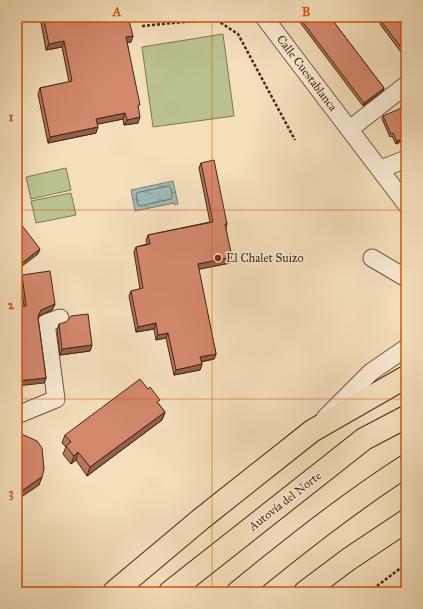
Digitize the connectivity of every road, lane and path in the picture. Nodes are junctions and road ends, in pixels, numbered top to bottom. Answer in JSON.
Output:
{"nodes":[{"id":1,"x":264,"y":17,"type":"edge"},
{"id":2,"x":142,"y":26,"type":"dead end"},
{"id":3,"x":406,"y":85,"type":"edge"},
{"id":4,"x":350,"y":129,"type":"junction"},
{"id":5,"x":295,"y":140,"type":"dead end"},
{"id":6,"x":406,"y":159,"type":"edge"},
{"id":7,"x":381,"y":169,"type":"junction"},
{"id":8,"x":406,"y":204,"type":"edge"},
{"id":9,"x":372,"y":258,"type":"dead end"},
{"id":10,"x":406,"y":278,"type":"edge"},
{"id":11,"x":60,"y":318,"type":"dead end"},
{"id":12,"x":406,"y":348,"type":"edge"},
{"id":13,"x":406,"y":377,"type":"edge"},
{"id":14,"x":406,"y":400,"type":"edge"},
{"id":15,"x":17,"y":415,"type":"edge"},
{"id":16,"x":406,"y":417,"type":"edge"},
{"id":17,"x":312,"y":431,"type":"junction"},
{"id":18,"x":364,"y":439,"type":"junction"},
{"id":19,"x":406,"y":466,"type":"edge"},
{"id":20,"x":406,"y":471,"type":"edge"},
{"id":21,"x":385,"y":479,"type":"junction"},
{"id":22,"x":406,"y":521,"type":"edge"},
{"id":23,"x":406,"y":564,"type":"edge"},
{"id":24,"x":114,"y":592,"type":"edge"},
{"id":25,"x":170,"y":592,"type":"edge"},
{"id":26,"x":238,"y":592,"type":"edge"},
{"id":27,"x":305,"y":592,"type":"edge"},
{"id":28,"x":369,"y":592,"type":"edge"}],
"edges":[{"from":1,"to":4,"type":"street","name":"Calle Cuestablanca"},
{"from":2,"to":5,"type":"path"},
{"from":3,"to":4,"type":"street"},
{"from":4,"to":7,"type":"street","name":"Calle Cuestablanca"},
{"from":6,"to":7,"type":"street"},
{"from":7,"to":8,"type":"street","name":"Calle Cuestablanca"},
{"from":9,"to":10,"type":"street"},
{"from":11,"to":15,"type":"street"},
{"from":12,"to":17,"type":"street"},
{"from":13,"to":17,"type":"highway"},
{"from":14,"to":18,"type":"highway"},
{"from":16,"to":18,"type":"highway","name":"Autovía del Norte"},
{"from":17,"to":24,"type":"highway"},
{"from":18,"to":25,"type":"highway","name":"Autovía del Norte"},
{"from":19,"to":21,"type":"highway"},
{"from":20,"to":21,"type":"highway"},
{"from":21,"to":26,"type":"highway"},
{"from":22,"to":27,"type":"highway"},
{"from":23,"to":28,"type":"path"}]}
